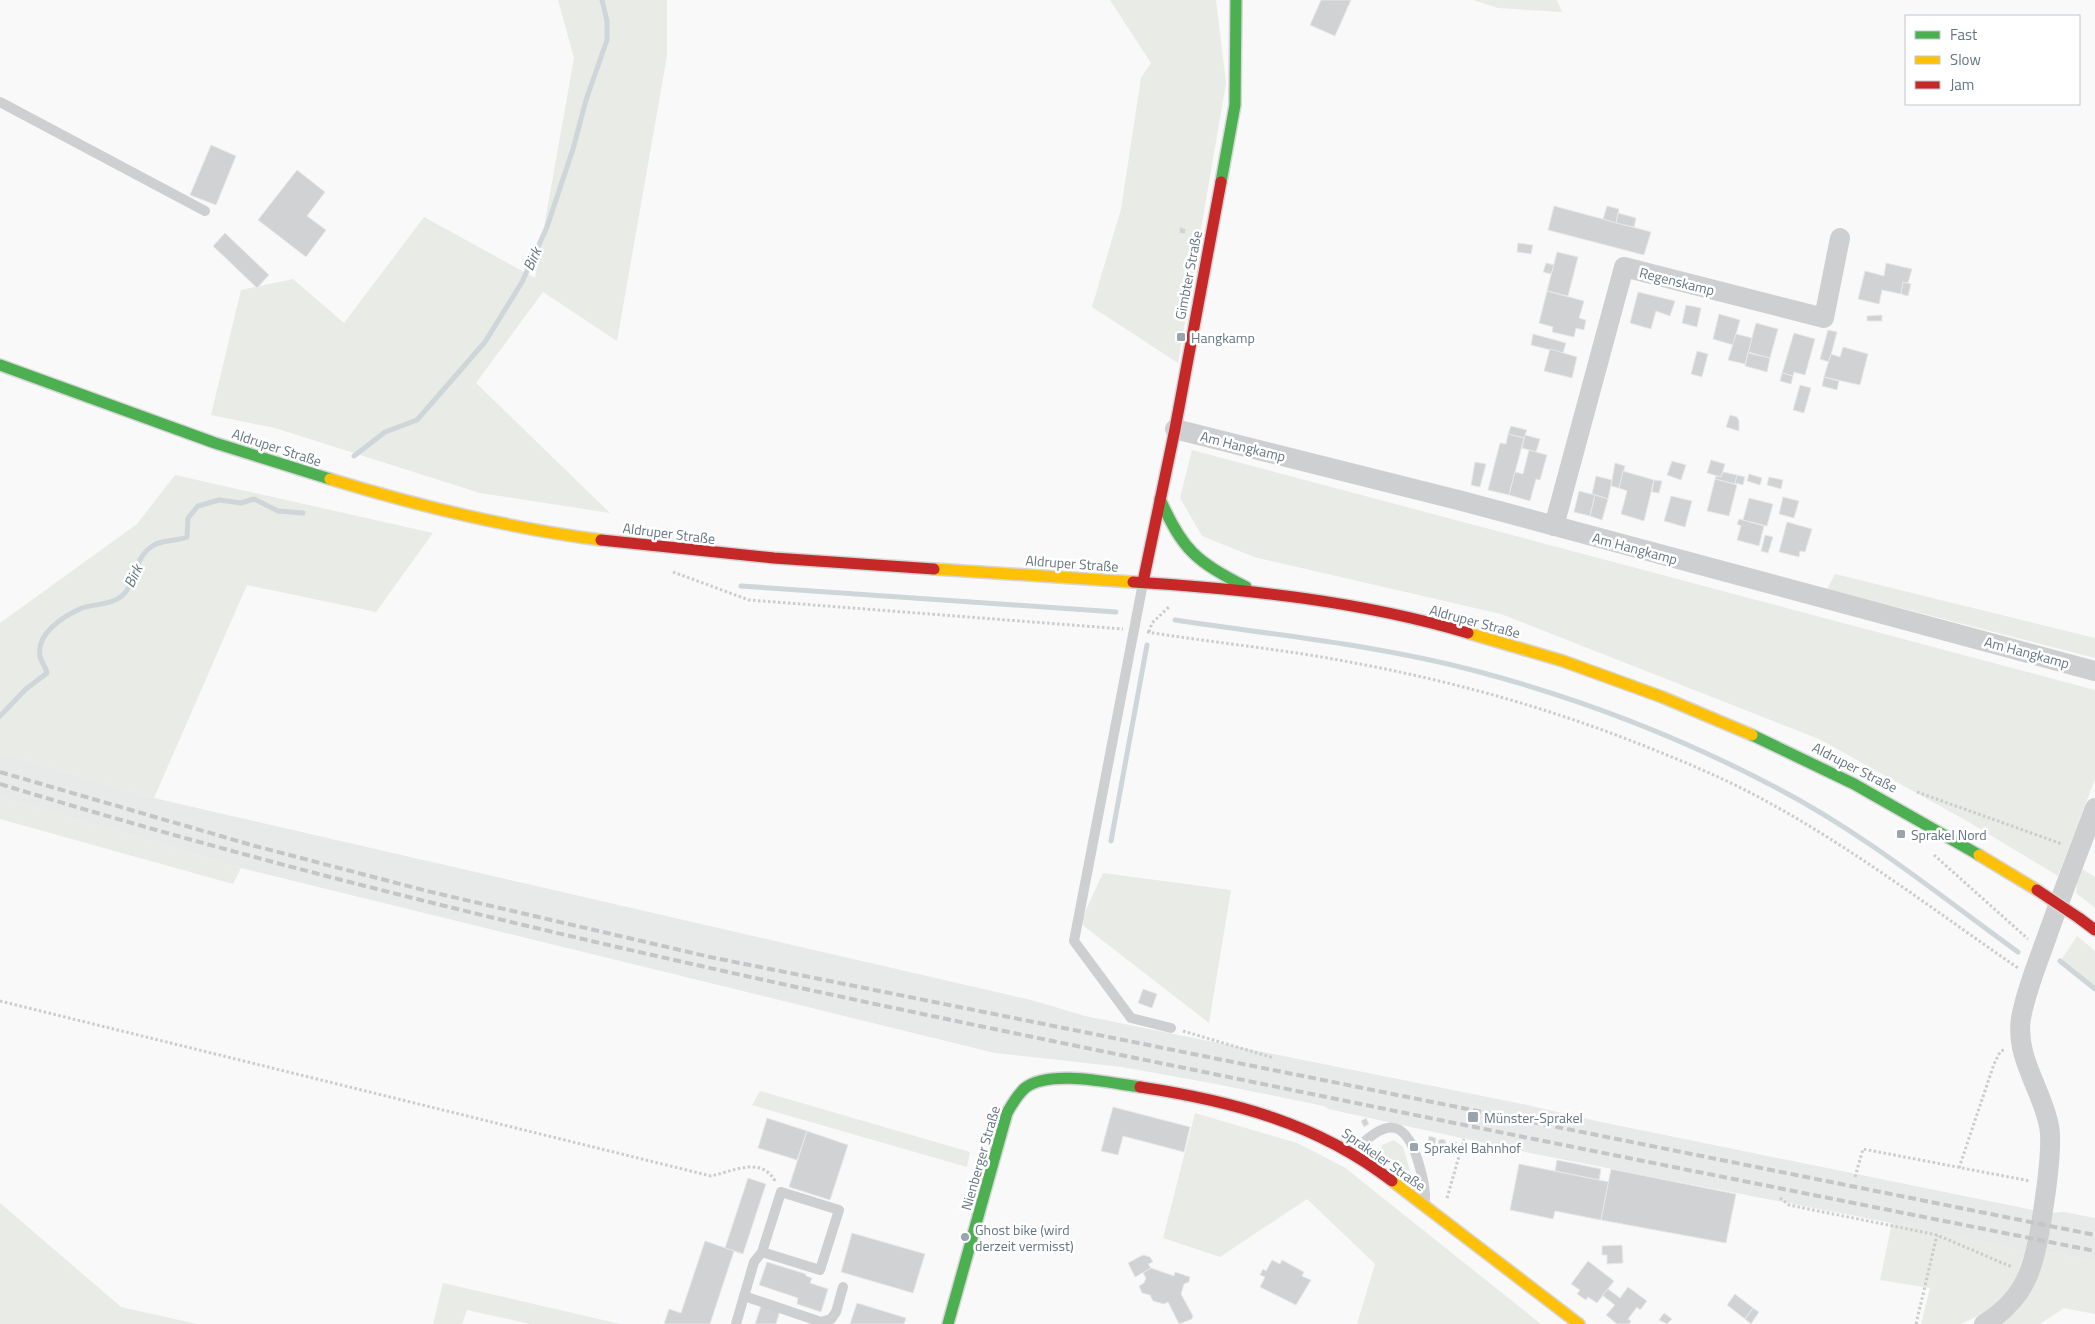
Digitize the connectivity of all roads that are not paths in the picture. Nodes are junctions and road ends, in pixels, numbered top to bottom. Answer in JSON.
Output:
{"nodes":[{"id":1,"x":1236,"y":0,"type":"edge"},
{"id":2,"x":0,"y":102,"type":"edge"},
{"id":3,"x":205,"y":211,"type":"dead end"},
{"id":4,"x":1840,"y":238,"type":"dead end"},
{"id":5,"x":0,"y":365,"type":"edge"},
{"id":6,"x":1175,"y":429,"type":"junction"},
{"id":7,"x":1160,"y":499,"type":"junction"},
{"id":8,"x":1554,"y":526,"type":"junction"},
{"id":9,"x":1143,"y":582,"type":"junction"},
{"id":10,"x":1254,"y":591,"type":"junction"},
{"id":11,"x":2095,"y":671,"type":"edge"},
{"id":12,"x":2095,"y":808,"type":"edge"},
{"id":13,"x":2095,"y":930,"type":"edge"},
{"id":14,"x":1171,"y":1028,"type":"road end"},
{"id":15,"x":1138,"y":1086,"type":"joint"},
{"id":16,"x":1353,"y":1153,"type":"junction"},
{"id":17,"x":1425,"y":1206,"type":"junction"},
{"id":18,"x":762,"y":1252,"type":"junction"},
{"id":19,"x":843,"y":1287,"type":"dead end"},
{"id":20,"x":744,"y":1296,"type":"junction"},
{"id":21,"x":736,"y":1324,"type":"edge"},
{"id":22,"x":948,"y":1324,"type":"edge"},
{"id":23,"x":1579,"y":1324,"type":"edge"},
{"id":24,"x":1984,"y":1324,"type":"edge"}],
"edges":[{"from":1,"to":6,"type":"main road","name":"Gimbter Straße"},
{"from":2,"to":3,"type":"lane"},
{"from":4,"to":8,"type":"street","name":"Regenskamp"},
{"from":5,"to":9,"type":"main road","name":"Aldruper Straße"},
{"from":6,"to":7,"type":"main road","name":"Gimbter Straße"},
{"from":6,"to":8,"type":"street","name":"Am Hangkamp"},
{"from":7,"to":9,"type":"main road","name":"Gimbter Straße"},
{"from":7,"to":10,"type":"main road"},
{"from":8,"to":11,"type":"street","name":"Am Hangkamp"},
{"from":9,"to":10,"type":"main road","name":"Aldruper Straße"},
{"from":9,"to":14,"type":"lane"},
{"from":10,"to":13,"type":"main road","name":"Aldruper Straße","bridge":true},
{"from":12,"to":24,"type":"street"},
{"from":15,"to":16,"type":"main road","name":"Sprakeler Straße"},
{"from":15,"to":22,"type":"main road","name":"Nienberger Straße"},
{"from":16,"to":17,"type":"main road","name":"Sprakeler Straße"},
{"from":16,"to":17,"type":"lane"},
{"from":17,"to":23,"type":"main road","name":"Sprakeler Straße"},
{"from":18,"to":18,"type":"lane"},
{"from":18,"to":20,"type":"lane"},
{"from":19,"to":20,"type":"lane"},
{"from":20,"to":21,"type":"lane"}]}
